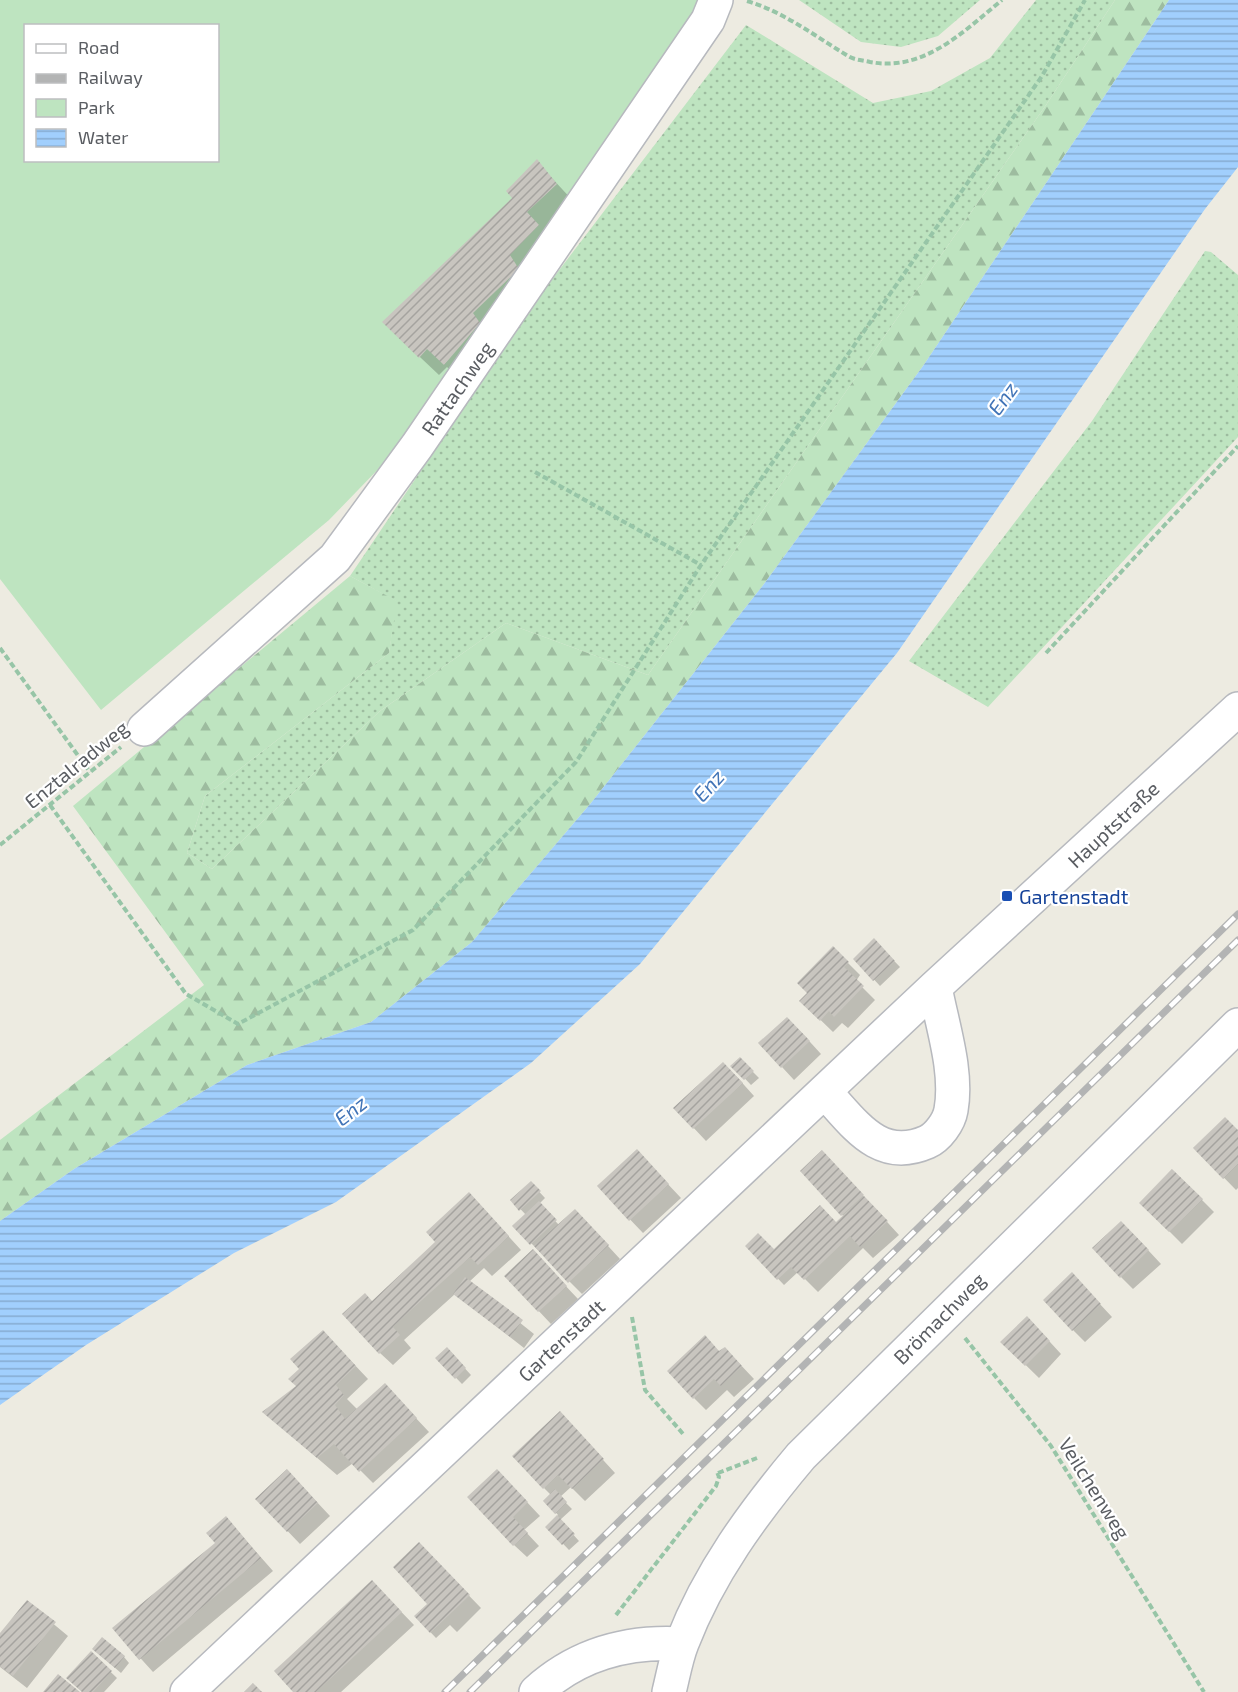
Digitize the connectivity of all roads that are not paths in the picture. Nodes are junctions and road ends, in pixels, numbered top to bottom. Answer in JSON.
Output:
{"nodes":[{"id":1,"x":716,"y":0,"type":"edge"},
{"id":2,"x":1238,"y":709,"type":"edge"},
{"id":3,"x":144,"y":729,"type":"road end"},
{"id":4,"x":934,"y":987,"type":"junction"},
{"id":5,"x":1238,"y":1025,"type":"edge"},
{"id":6,"x":825,"y":1092,"type":"junction"},
{"id":7,"x":681,"y":1644,"type":"junction"},
{"id":8,"x":187,"y":1692,"type":"edge"},
{"id":9,"x":536,"y":1692,"type":"edge"},
{"id":10,"x":669,"y":1692,"type":"edge"}],
"edges":[{"from":1,"to":3,"type":"street","name":"Rattachweg"},
{"from":2,"to":4,"type":"street","name":"Hauptstraße"},
{"from":4,"to":6,"type":"street","name":"Gartenstadt"},
{"from":4,"to":6,"type":"street"},
{"from":5,"to":7,"type":"street","name":"Brömachweg"},
{"from":6,"to":8,"type":"street","name":"Gartenstadt"},
{"from":7,"to":9,"type":"street"},
{"from":7,"to":10,"type":"street","name":"Brömachweg"}]}
